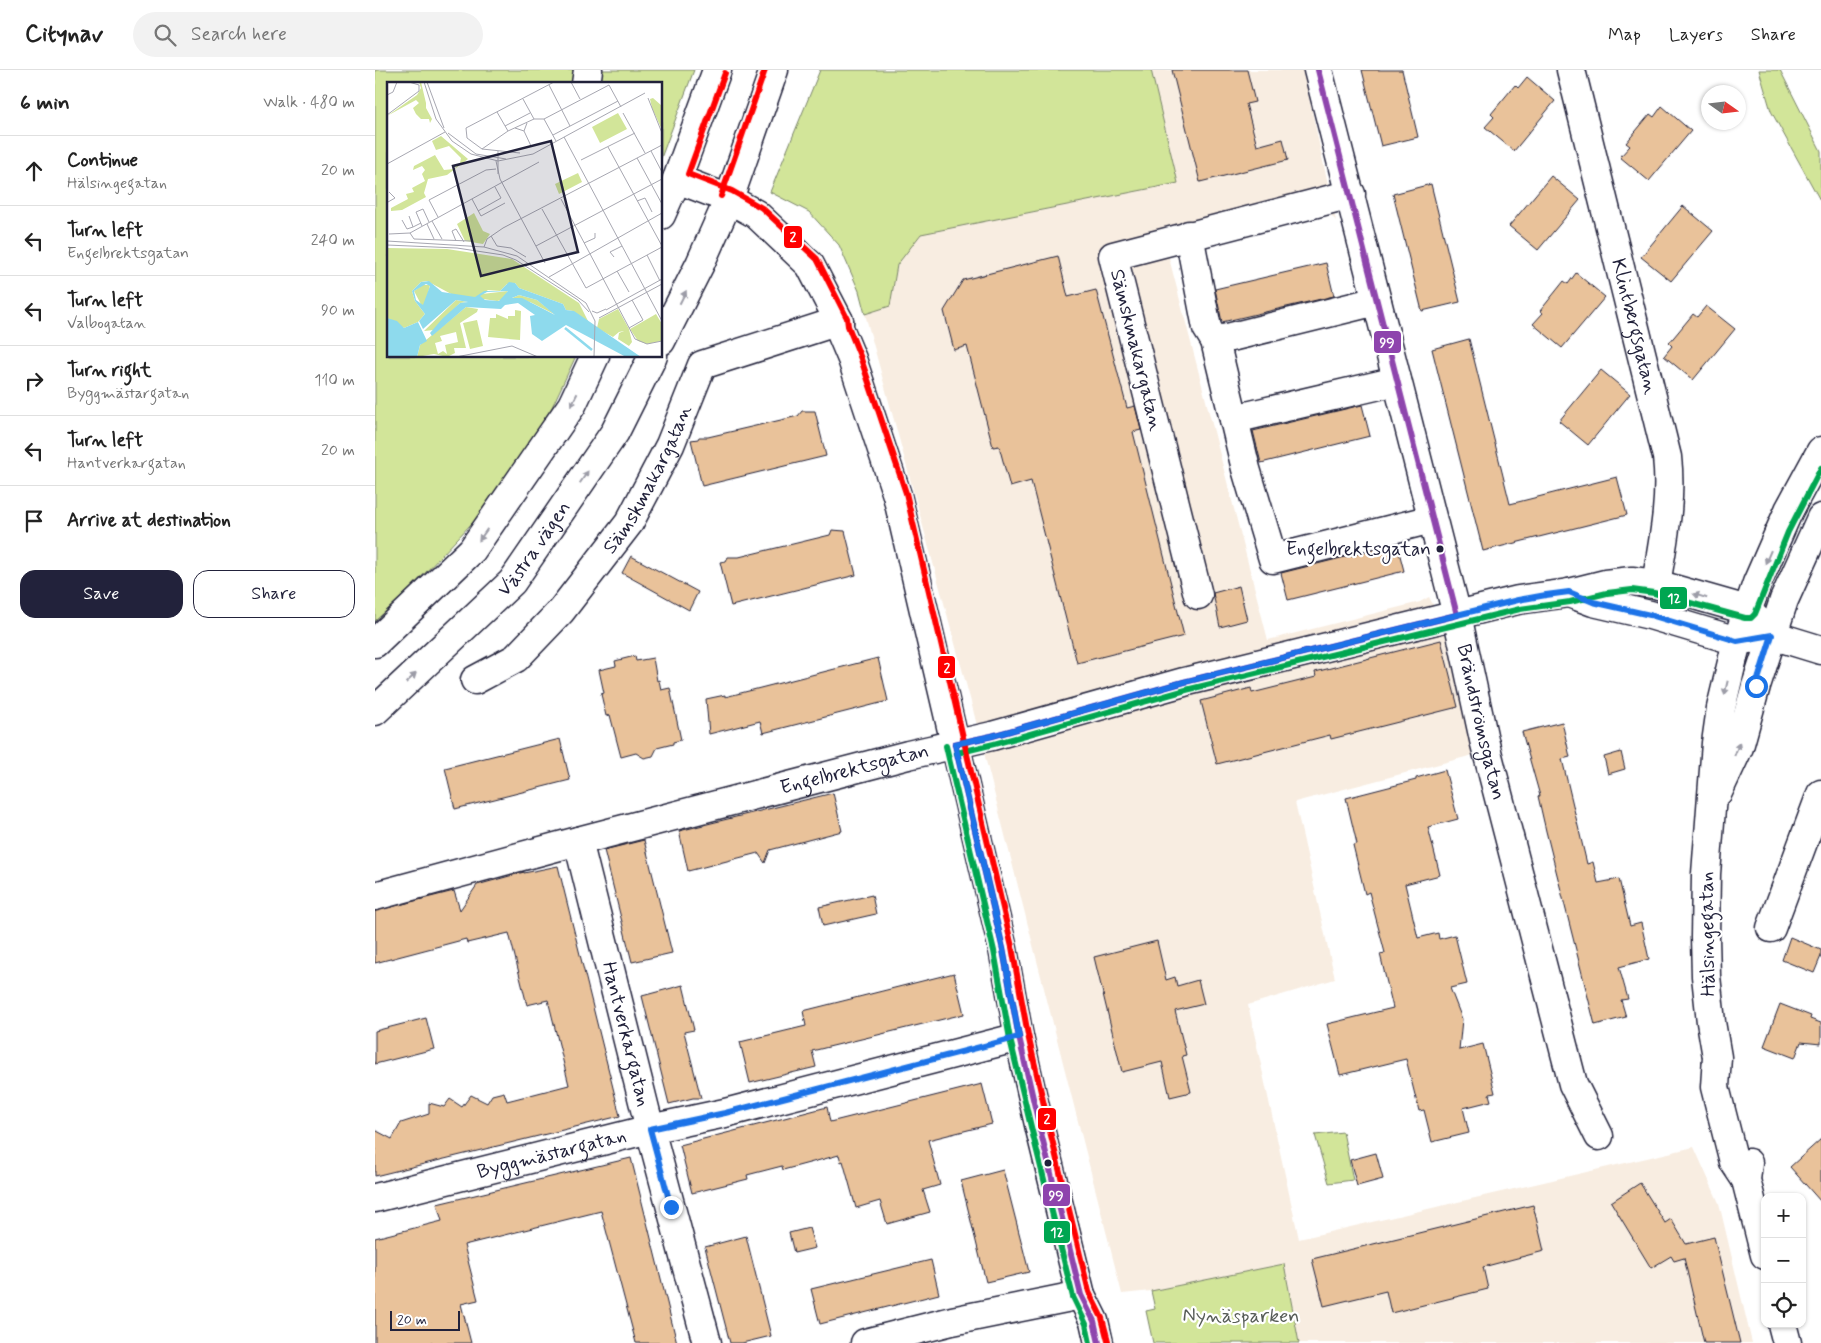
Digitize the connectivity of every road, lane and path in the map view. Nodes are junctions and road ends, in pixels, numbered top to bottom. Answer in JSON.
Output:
{"nodes":[{"id":1,"x":717,"y":70,"type":"edge"},
{"id":2,"x":774,"y":70,"type":"edge"},
{"id":3,"x":1318,"y":70,"type":"edge"},
{"id":4,"x":1571,"y":70,"type":"edge"},
{"id":5,"x":677,"y":179,"type":"junction"},
{"id":6,"x":1351,"y":194,"type":"junction"},
{"id":7,"x":729,"y":199,"type":"junction"},
{"id":8,"x":663,"y":210,"type":"edge"},
{"id":9,"x":1189,"y":235,"type":"junction"},
{"id":10,"x":1377,"y":301,"type":"junction"},
{"id":11,"x":839,"y":320,"type":"junction"},
{"id":12,"x":663,"y":337,"type":"edge"},
{"id":13,"x":1215,"y":341,"type":"junction"},
{"id":14,"x":594,"y":358,"type":"edge"},
{"id":15,"x":652,"y":358,"type":"edge"},
{"id":16,"x":1397,"y":381,"type":"junction"},
{"id":17,"x":1234,"y":418,"type":"junction"},
{"id":18,"x":1821,"y":451,"type":"edge"},
{"id":19,"x":1821,"y":518,"type":"edge"},
{"id":20,"x":1432,"y":519,"type":"junction"},
{"id":21,"x":1656,"y":584,"type":"junction"},
{"id":22,"x":1569,"y":592,"type":"junction"},
{"id":23,"x":1198,"y":595,"type":"dead end"},
{"id":24,"x":1747,"y":610,"type":"junction"},
{"id":25,"x":1457,"y":615,"type":"junction"},
{"id":26,"x":1772,"y":635,"type":"junction"},
{"id":27,"x":1737,"y":641,"type":"junction"},
{"id":28,"x":375,"y":643,"type":"edge"},
{"id":29,"x":1821,"y":650,"type":"edge"},
{"id":30,"x":475,"y":680,"type":"dead end"},
{"id":31,"x":375,"y":711,"type":"edge"},
{"id":32,"x":955,"y":744,"type":"junction"},
{"id":33,"x":1821,"y":794,"type":"edge"},
{"id":34,"x":1711,"y":810,"type":"junction"},
{"id":35,"x":578,"y":840,"type":"junction"},
{"id":36,"x":375,"y":896,"type":"edge"},
{"id":37,"x":1771,"y":928,"type":"dead end"},
{"id":38,"x":1019,"y":1037,"type":"junction"},
{"id":39,"x":650,"y":1129,"type":"junction"},
{"id":40,"x":1599,"y":1136,"type":"dead end"},
{"id":41,"x":375,"y":1198,"type":"edge"},
{"id":42,"x":1761,"y":1239,"type":"edge"},
{"id":43,"x":1081,"y":1295,"type":"junction"},
{"id":44,"x":1783,"y":1328,"type":"edge"},
{"id":45,"x":707,"y":1343,"type":"edge"},
{"id":46,"x":865,"y":1343,"type":"edge"},
{"id":47,"x":1099,"y":1343,"type":"edge"},
{"id":48,"x":1787,"y":1343,"type":"edge"}],
"edges":[{"from":1,"to":5,"type":"street"},
{"from":2,"to":7,"type":"street"},
{"from":3,"to":6,"type":"street","name":"Brändströmsgatan"},
{"from":4,"to":21,"type":"street","name":"Klintbergsgatan"},
{"from":5,"to":7,"type":"street"},
{"from":5,"to":8,"type":"street"},
{"from":6,"to":9,"type":"street","name":"Sämskmakargatan"},
{"from":6,"to":10,"type":"street","name":"Brändströmsgatan"},
{"from":7,"to":11,"type":"street"},
{"from":12,"to":7,"type":"street","one_way":true},
{"from":9,"to":13,"type":"street"},
{"from":9,"to":23,"type":"street","name":"Sämskmakargatan"},
{"from":10,"to":13,"type":"street"},
{"from":10,"to":16,"type":"street","name":"Brändströmsgatan"},
{"from":11,"to":30,"type":"street","name":"Sämskmakargatan"},
{"from":11,"to":32,"type":"street"},
{"from":13,"to":17,"type":"street"},
{"from":14,"to":28,"type":"street","one_way":true},
{"from":31,"to":15,"type":"street","name":"Västra vägen","one_way":true},
{"from":16,"to":17,"type":"street"},
{"from":16,"to":20,"type":"street","name":"Brändströmsgatan"},
{"from":17,"to":20,"type":"street"},
{"from":18,"to":24,"type":"street","name":"Hälsingegatan","one_way":true},
{"from":19,"to":26,"type":"street","name":"Hälsingegatan"},
{"from":20,"to":25,"type":"street","name":"Brändströmsgatan"},
{"from":21,"to":22,"type":"street","name":"Engelbrektsgatan"},
{"from":24,"to":21,"type":"street","name":"Engelbrektsgatan","one_way":true},
{"from":22,"to":25,"type":"street","name":"Engelbrektsgatan"},
{"from":22,"to":27,"type":"street"},
{"from":24,"to":26,"type":"street","name":"Engelbrektsgatan"},
{"from":24,"to":27,"type":"street","name":"Hälsingegatan"},
{"from":25,"to":32,"type":"street","name":"Engelbrektsgatan"},
{"from":25,"to":40,"type":"street","name":"Brändströmsgatan"},
{"from":26,"to":27,"type":"street"},
{"from":26,"to":29,"type":"street"},
{"from":34,"to":26,"type":"street","name":"Hälsingegatan","one_way":true},
{"from":27,"to":34,"type":"street","name":"Hälsingegatan","one_way":true},
{"from":32,"to":35,"type":"street","name":"Engelbrektsgatan"},
{"from":32,"to":38,"type":"street"},
{"from":33,"to":37,"type":"street"},
{"from":34,"to":42,"type":"street","name":"Hälsingegatan"},
{"from":35,"to":36,"type":"street","name":"Engelbrektsgatan"},
{"from":35,"to":39,"type":"street","name":"Hantverkargatan"},
{"from":38,"to":39,"type":"street","name":"Byggmästargatan"},
{"from":38,"to":43,"type":"street"},
{"from":39,"to":41,"type":"street","name":"Byggmästargatan"},
{"from":39,"to":45,"type":"street","name":"Hantverkargatan"},
{"from":43,"to":46,"type":"street"},
{"from":43,"to":47,"type":"street"},
{"from":44,"to":48,"type":"street"}]}
